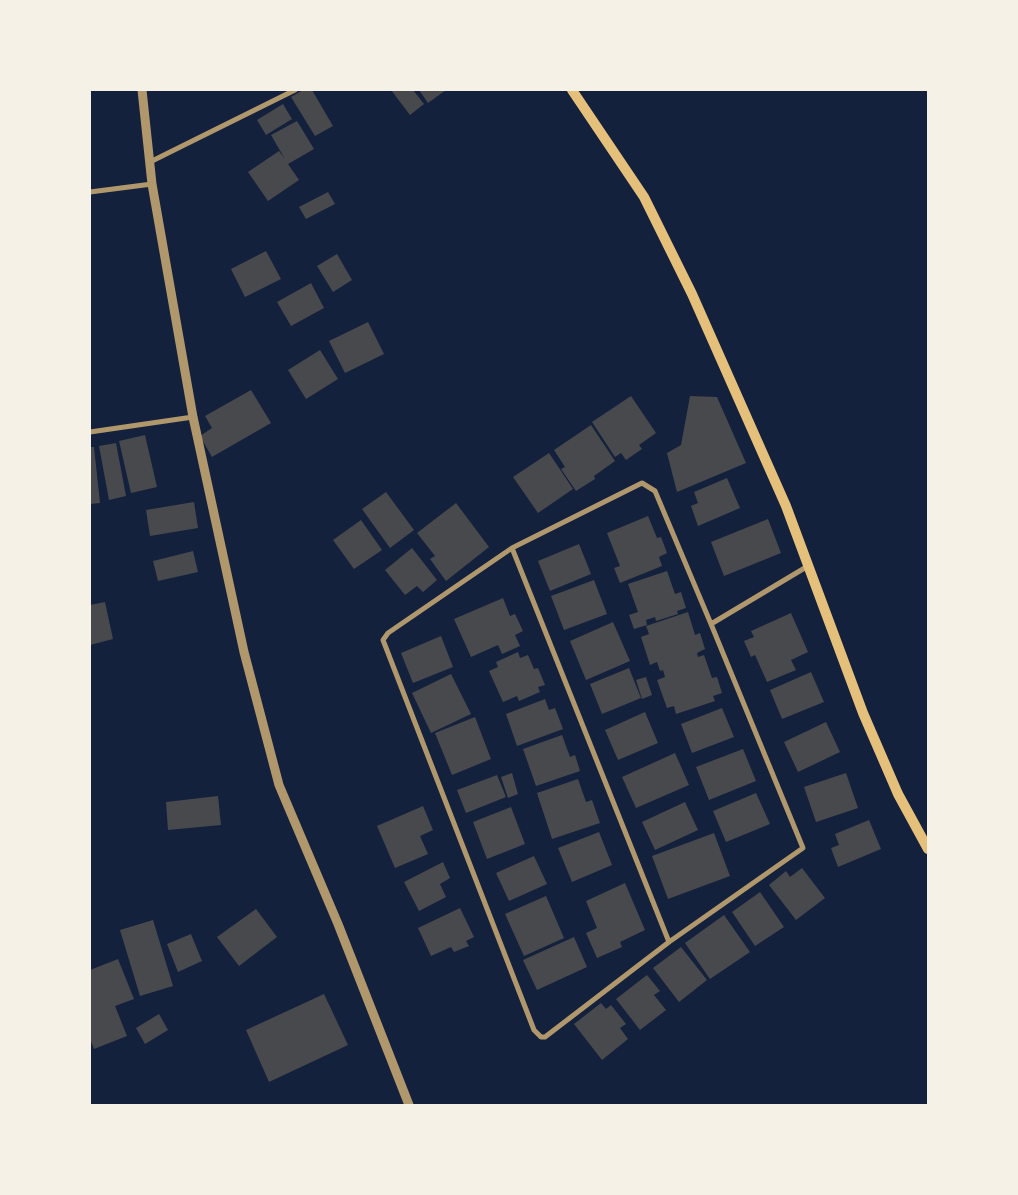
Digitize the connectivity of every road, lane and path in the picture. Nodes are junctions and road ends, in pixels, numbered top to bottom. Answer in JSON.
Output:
{"nodes":[{"id":1,"x":142,"y":90,"type":"edge"},
{"id":2,"x":295,"y":90,"type":"edge"},
{"id":3,"x":572,"y":90,"type":"edge"},
{"id":4,"x":150,"y":162,"type":"junction"},
{"id":5,"x":152,"y":184,"type":"junction"},
{"id":6,"x":90,"y":192,"type":"edge"},
{"id":7,"x":194,"y":417,"type":"junction"},
{"id":8,"x":90,"y":432,"type":"edge"},
{"id":9,"x":512,"y":548,"type":"junction"},
{"id":10,"x":808,"y":566,"type":"junction"},
{"id":11,"x":711,"y":624,"type":"junction"},
{"id":12,"x":928,"y":849,"type":"edge"},
{"id":13,"x":669,"y":942,"type":"junction"},
{"id":14,"x":409,"y":1105,"type":"edge"}],
"edges":[{"from":1,"to":4,"type":"street"},
{"from":2,"to":4,"type":"street"},
{"from":3,"to":10,"type":"main road"},
{"from":4,"to":5,"type":"street"},
{"from":5,"to":6,"type":"street"},
{"from":5,"to":7,"type":"street"},
{"from":7,"to":8,"type":"street"},
{"from":7,"to":14,"type":"street"},
{"from":9,"to":11,"type":"street"},
{"from":9,"to":13,"type":"street"},
{"from":9,"to":13,"type":"street"},
{"from":10,"to":11,"type":"street"},
{"from":10,"to":12,"type":"main road"},
{"from":11,"to":13,"type":"street"}]}
